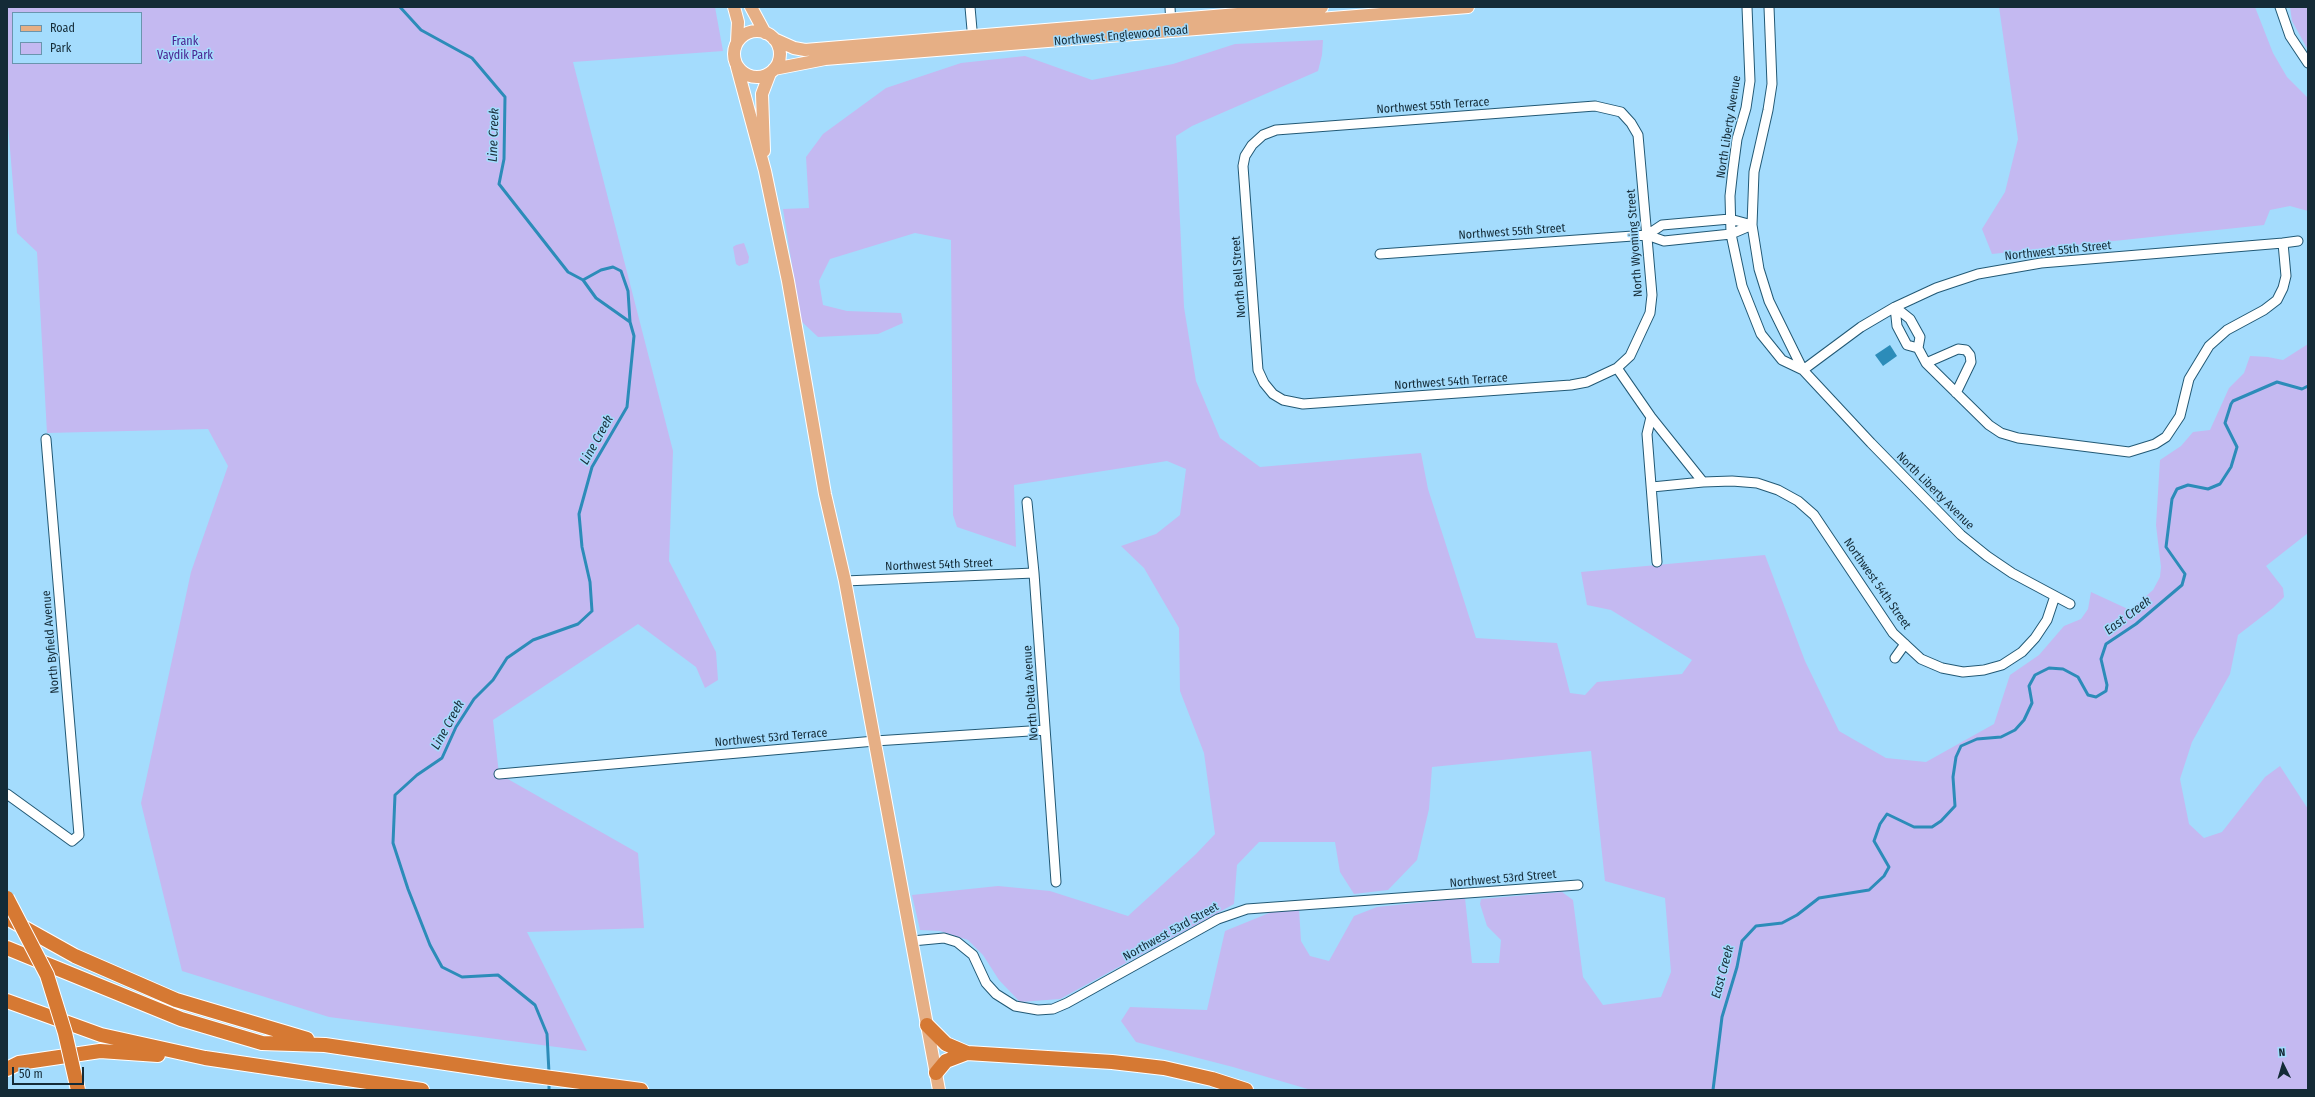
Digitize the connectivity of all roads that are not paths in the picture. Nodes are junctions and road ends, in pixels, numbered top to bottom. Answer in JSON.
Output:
{"nodes":[{"id":1,"x":734,"y":7,"type":"edge"},
{"id":2,"x":751,"y":7,"type":"edge"},
{"id":3,"x":970,"y":7,"type":"edge"},
{"id":4,"x":1170,"y":7,"type":"edge"},
{"id":5,"x":1322,"y":7,"type":"edge"},
{"id":6,"x":1468,"y":7,"type":"edge"},
{"id":7,"x":1747,"y":7,"type":"edge"},
{"id":8,"x":1769,"y":7,"type":"edge"},
{"id":9,"x":2280,"y":7,"type":"edge"},
{"id":10,"x":1171,"y":25,"type":"junction"},
{"id":11,"x":973,"y":35,"type":"junction"},
{"id":12,"x":769,"y":36,"type":"junction"},
{"id":13,"x":737,"y":42,"type":"junction"},
{"id":14,"x":973,"y":48,"type":"junction"},
{"id":15,"x":2308,"y":63,"type":"edge"},
{"id":16,"x":738,"y":67,"type":"junction"},
{"id":17,"x":772,"y":71,"type":"junction"},
{"id":18,"x":1621,"y":112,"type":"joint"},
{"id":19,"x":1252,"y":145,"type":"joint"},
{"id":20,"x":764,"y":171,"type":"junction"},
{"id":21,"x":1730,"y":219,"type":"junction"},
{"id":22,"x":1687,"y":222,"type":"junction"},
{"id":23,"x":1752,"y":225,"type":"junction"},
{"id":24,"x":1731,"y":234,"type":"junction"},
{"id":25,"x":1647,"y":235,"type":"junction"},
{"id":26,"x":1688,"y":238,"type":"junction"},
{"id":27,"x":2298,"y":241,"type":"dead end"},
{"id":28,"x":2283,"y":243,"type":"junction"},
{"id":29,"x":1380,"y":254,"type":"dead end"},
{"id":30,"x":1895,"y":307,"type":"junction"},
{"id":31,"x":1918,"y":348,"type":"junction"},
{"id":32,"x":1926,"y":363,"type":"junction"},
{"id":33,"x":1617,"y":368,"type":"junction"},
{"id":34,"x":1803,"y":370,"type":"junction"},
{"id":35,"x":1956,"y":393,"type":"junction"},
{"id":36,"x":1283,"y":400,"type":"joint"},
{"id":37,"x":1652,"y":416,"type":"junction"},
{"id":38,"x":46,"y":439,"type":"dead end"},
{"id":39,"x":1703,"y":482,"type":"junction"},
{"id":40,"x":1652,"y":487,"type":"junction"},
{"id":41,"x":1027,"y":502,"type":"dead end"},
{"id":42,"x":1657,"y":562,"type":"dead end"},
{"id":43,"x":1034,"y":573,"type":"junction"},
{"id":44,"x":845,"y":580,"type":"junction"},
{"id":45,"x":2055,"y":596,"type":"junction"},
{"id":46,"x":2070,"y":604,"type":"dead end"},
{"id":47,"x":1905,"y":644,"type":"junction"},
{"id":48,"x":1895,"y":658,"type":"dead end"},
{"id":49,"x":1045,"y":730,"type":"junction"},
{"id":50,"x":875,"y":741,"type":"junction"},
{"id":51,"x":499,"y":774,"type":"dead end"},
{"id":52,"x":7,"y":794,"type":"edge"},
{"id":53,"x":1056,"y":882,"type":"dead end"},
{"id":54,"x":1578,"y":885,"type":"dead end"},
{"id":55,"x":7,"y":898,"type":"edge"},
{"id":56,"x":7,"y":918,"type":"edge"},
{"id":57,"x":912,"y":941,"type":"junction"},
{"id":58,"x":7,"y":948,"type":"edge"},
{"id":59,"x":7,"y":1001,"type":"edge"},
{"id":60,"x":927,"y":1025,"type":"junction"},
{"id":61,"x":325,"y":1044,"type":"junction"},
{"id":62,"x":967,"y":1053,"type":"junction"},
{"id":63,"x":205,"y":1058,"type":"junction"},
{"id":64,"x":7,"y":1069,"type":"edge"},
{"id":65,"x":936,"y":1073,"type":"junction"},
{"id":66,"x":78,"y":1090,"type":"edge"},
{"id":67,"x":422,"y":1090,"type":"edge"},
{"id":68,"x":641,"y":1090,"type":"edge"},
{"id":69,"x":939,"y":1090,"type":"edge"},
{"id":70,"x":1246,"y":1090,"type":"edge"}],
"edges":[{"from":1,"to":13,"type":"main road"},
{"from":2,"to":12,"type":"main road"},
{"from":3,"to":11,"type":"street"},
{"from":4,"to":10,"type":"street"},
{"from":5,"to":10,"type":"main road","name":"Northwest Englewood Road"},
{"from":6,"to":10,"type":"main road","name":"Northwest Englewood Road"},
{"from":7,"to":21,"type":"street","name":"North Liberty Avenue"},
{"from":8,"to":23,"type":"street","name":"North Liberty Avenue"},
{"from":9,"to":15,"type":"street"},
{"from":10,"to":11,"type":"main road","name":"Northwest Englewood Road"},
{"from":10,"to":14,"type":"main road","name":"Northwest Englewood Road"},
{"from":11,"to":12,"type":"main road","name":"Northwest Englewood Road"},
{"from":11,"to":14,"type":"street"},
{"from":12,"to":13,"type":"main road"},
{"from":12,"to":17,"type":"main road"},
{"from":13,"to":16,"type":"main road"},
{"from":14,"to":17,"type":"main road","name":"Northwest Englewood Road"},
{"from":16,"to":17,"type":"main road"},
{"from":16,"to":20,"type":"main road"},
{"from":17,"to":20,"type":"main road"},
{"from":18,"to":19,"type":"street","name":"Northwest 55th Terrace"},
{"from":18,"to":25,"type":"street","name":"North Wyoming Street"},
{"from":19,"to":36,"type":"street","name":"North Bell Street"},
{"from":20,"to":44,"type":"main road"},
{"from":21,"to":22,"type":"street","name":"Northwest 55th Street"},
{"from":21,"to":23,"type":"street","name":"Northwest 55th Street"},
{"from":21,"to":24,"type":"street","name":"North Liberty Avenue"},
{"from":22,"to":25,"type":"street","name":"Northwest 55th Street"},
{"from":22,"to":26,"type":"street"},
{"from":23,"to":24,"type":"street","name":"Northwest 55th Street"},
{"from":23,"to":34,"type":"street","name":"North Liberty Avenue"},
{"from":24,"to":26,"type":"street","name":"Northwest 55th Street"},
{"from":24,"to":34,"type":"street","name":"North Liberty Avenue"},
{"from":25,"to":26,"type":"street","name":"Northwest 55th Street"},
{"from":25,"to":29,"type":"street","name":"Northwest 55th Street"},
{"from":25,"to":33,"type":"street","name":"North Wyoming Street"},
{"from":27,"to":28,"type":"street","name":"Northwest 55th Street"},
{"from":28,"to":30,"type":"street","name":"Northwest 55th Street"},
{"from":28,"to":35,"type":"street"},
{"from":30,"to":31,"type":"street"},
{"from":30,"to":31,"type":"street"},
{"from":30,"to":34,"type":"street","name":"Northwest 55th Street"},
{"from":31,"to":32,"type":"street"},
{"from":32,"to":35,"type":"street"},
{"from":32,"to":35,"type":"street"},
{"from":33,"to":36,"type":"street","name":"Northwest 54th Terrace"},
{"from":33,"to":37,"type":"street"},
{"from":34,"to":45,"type":"street","name":"North Liberty Avenue"},
{"from":37,"to":39,"type":"street"},
{"from":37,"to":40,"type":"street"},
{"from":38,"to":52,"type":"street","name":"North Byfield Avenue"},
{"from":39,"to":40,"type":"street","name":"Northwest 54th Street"},
{"from":39,"to":47,"type":"street","name":"Northwest 54th Street"},
{"from":40,"to":42,"type":"street"},
{"from":41,"to":43,"type":"street","name":"North Delta Avenue"},
{"from":43,"to":44,"type":"street","name":"Northwest 54th Street"},
{"from":43,"to":49,"type":"street","name":"North Delta Avenue"},
{"from":44,"to":50,"type":"main road"},
{"from":45,"to":46,"type":"street","name":"North Liberty Avenue"},
{"from":45,"to":47,"type":"street","name":"Northwest 54th Street"},
{"from":47,"to":48,"type":"street","name":"Northwest 54th Street"},
{"from":49,"to":50,"type":"street","name":"Northwest 53rd Terrace"},
{"from":49,"to":53,"type":"street","name":"North Delta Avenue"},
{"from":50,"to":51,"type":"street","name":"Northwest 53rd Terrace"},
{"from":50,"to":57,"type":"main road"},
{"from":54,"to":57,"type":"street","name":"Northwest 53rd Street"},
{"from":55,"to":66,"type":"highway","bridge":true},
{"from":56,"to":61,"type":"highway"},
{"from":57,"to":60,"type":"main road"},
{"from":58,"to":61,"type":"highway"},
{"from":59,"to":63,"type":"highway"},
{"from":60,"to":62,"type":"highway"},
{"from":60,"to":65,"type":"main road"},
{"from":61,"to":68,"type":"highway"},
{"from":62,"to":65,"type":"highway"},
{"from":62,"to":70,"type":"highway"},
{"from":63,"to":64,"type":"highway"},
{"from":63,"to":67,"type":"highway"},
{"from":65,"to":69,"type":"main road"}]}
